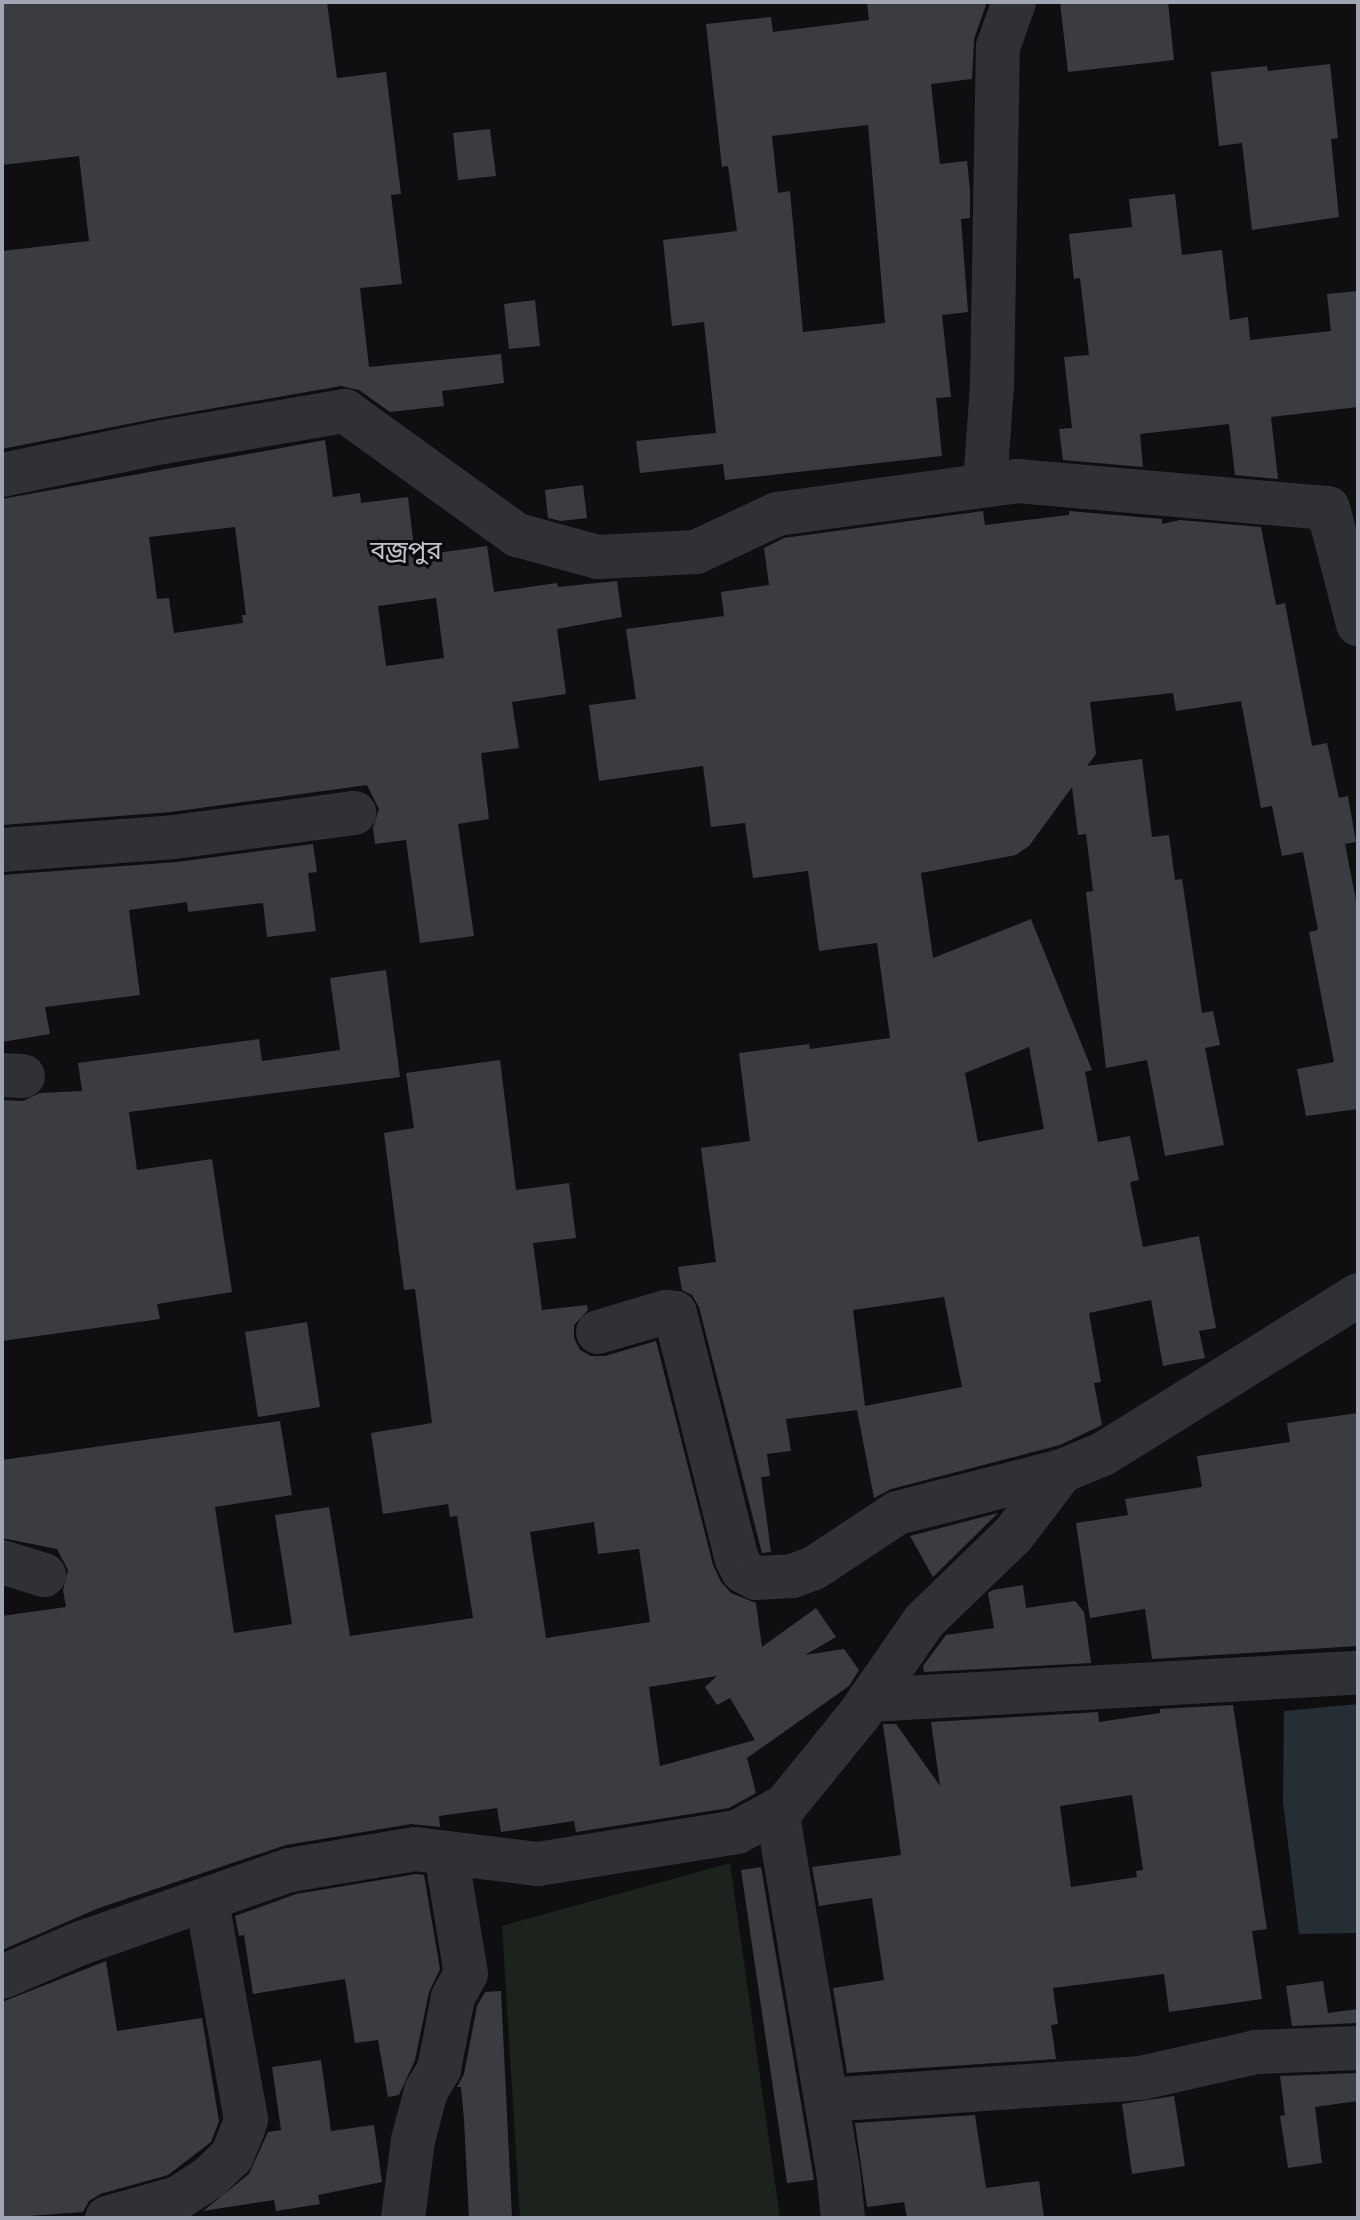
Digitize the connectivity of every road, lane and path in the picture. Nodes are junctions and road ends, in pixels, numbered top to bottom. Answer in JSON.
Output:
{"nodes":[{"id":1,"x":1014,"y":2,"type":"edge"},
{"id":2,"x":2,"y":475,"type":"edge"},
{"id":3,"x":985,"y":485,"type":"junction"},
{"id":4,"x":1343,"y":503,"type":"edge"},
{"id":5,"x":1358,"y":624,"type":"edge"},
{"id":6,"x":354,"y":813,"type":"dead end"},
{"id":7,"x":2,"y":850,"type":"edge"},
{"id":8,"x":1358,"y":1295,"type":"edge"},
{"id":9,"x":598,"y":1332,"type":"dead end"},
{"id":10,"x":1062,"y":1471,"type":"junction"},
{"id":11,"x":2,"y":1562,"type":"edge"},
{"id":12,"x":44,"y":1575,"type":"dead end"},
{"id":13,"x":1358,"y":1673,"type":"edge"},
{"id":14,"x":869,"y":1700,"type":"junction"},
{"id":15,"x":777,"y":1810,"type":"junction"},
{"id":16,"x":446,"y":1853,"type":"junction"},
{"id":17,"x":207,"y":1902,"type":"junction"},
{"id":18,"x":2,"y":1977,"type":"edge"},
{"id":19,"x":1358,"y":2048,"type":"edge"},
{"id":20,"x":826,"y":2100,"type":"junction"},
{"id":21,"x":107,"y":2218,"type":"edge"},
{"id":22,"x":403,"y":2218,"type":"edge"},
{"id":23,"x":843,"y":2218,"type":"edge"}],
"edges":[{"from":1,"to":3,"type":"street"},
{"from":2,"to":3,"type":"street"},
{"from":3,"to":4,"type":"street"},
{"from":4,"to":5,"type":"street"},
{"from":6,"to":7,"type":"street"},
{"from":8,"to":10,"type":"street"},
{"from":9,"to":10,"type":"street"},
{"from":10,"to":14,"type":"street"},
{"from":11,"to":12,"type":"street"},
{"from":13,"to":14,"type":"street"},
{"from":14,"to":15,"type":"street"},
{"from":15,"to":16,"type":"street"},
{"from":15,"to":20,"type":"street"},
{"from":16,"to":17,"type":"street"},
{"from":16,"to":22,"type":"street"},
{"from":17,"to":18,"type":"street"},
{"from":17,"to":21,"type":"street"},
{"from":19,"to":20,"type":"street"},
{"from":20,"to":23,"type":"street"}]}
